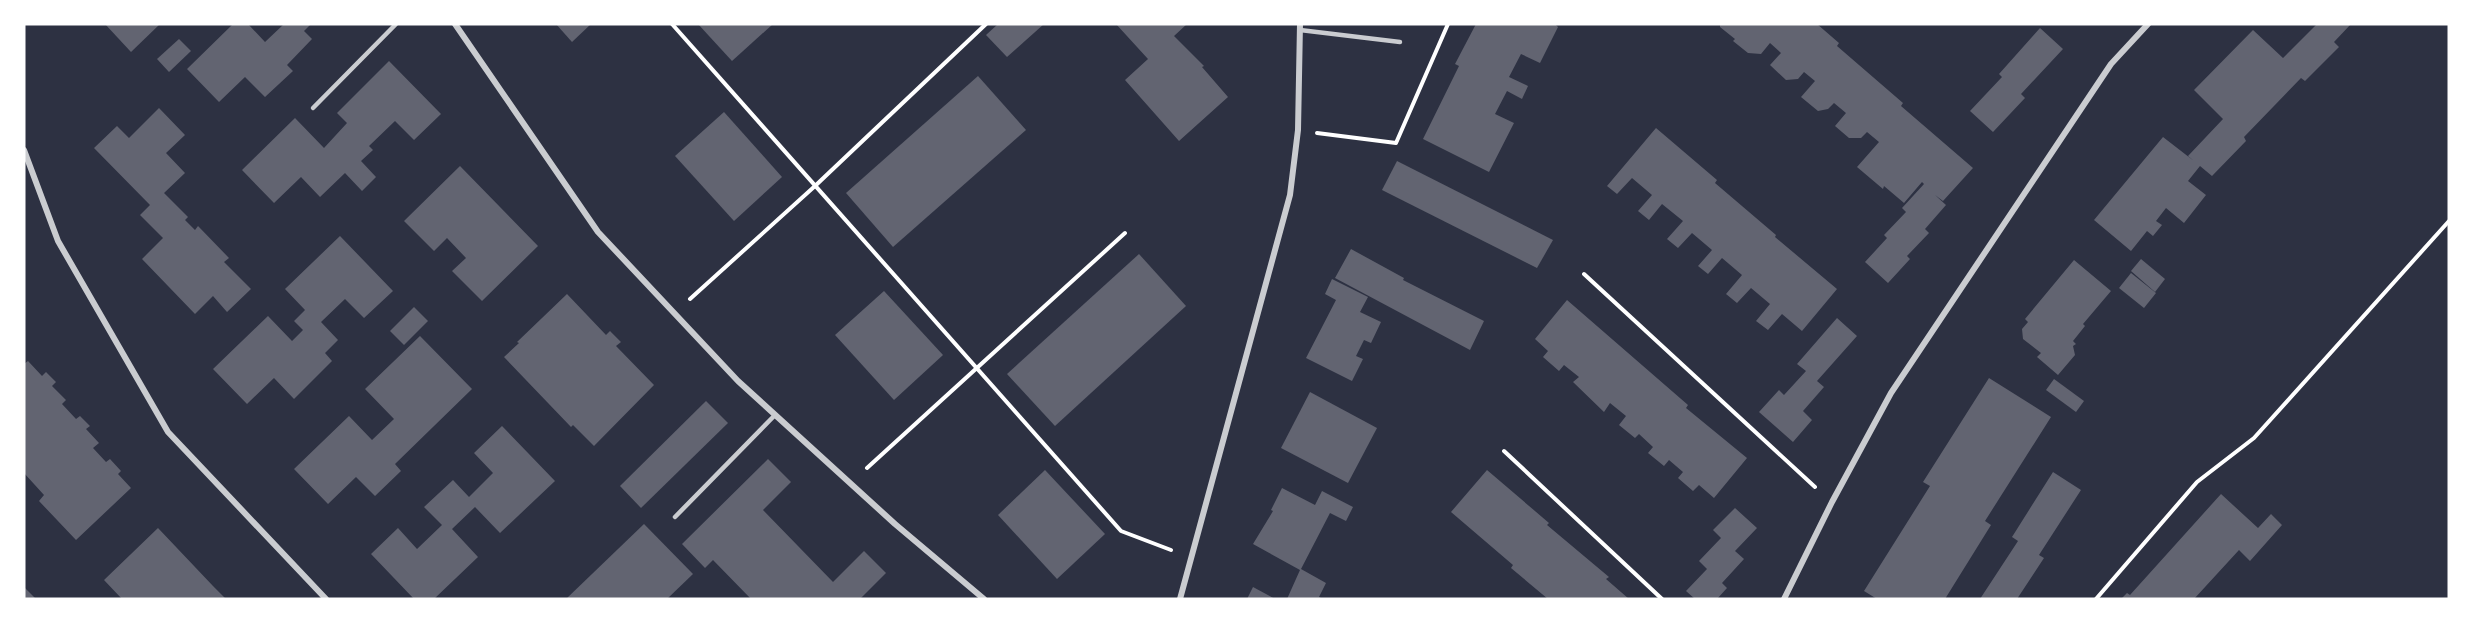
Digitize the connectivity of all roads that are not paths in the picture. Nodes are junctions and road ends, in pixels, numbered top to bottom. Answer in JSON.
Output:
{"nodes":[{"id":1,"x":396,"y":24,"type":"edge"},
{"id":2,"x":455,"y":24,"type":"edge"},
{"id":3,"x":2148,"y":24,"type":"edge"},
{"id":4,"x":1300,"y":27,"type":"edge"},
{"id":5,"x":1400,"y":42,"type":"dead end"},
{"id":6,"x":313,"y":108,"type":"dead end"},
{"id":7,"x":24,"y":150,"type":"edge"},
{"id":8,"x":776,"y":415,"type":"junction"},
{"id":9,"x":675,"y":517,"type":"dead end"},
{"id":10,"x":327,"y":599,"type":"edge"},
{"id":11,"x":984,"y":599,"type":"edge"},
{"id":12,"x":1180,"y":599,"type":"edge"},
{"id":13,"x":1784,"y":599,"type":"edge"}],
"edges":[{"from":1,"to":6,"type":"lane"},
{"from":2,"to":8,"type":"street"},
{"from":3,"to":13,"type":"street"},
{"from":4,"to":5,"type":"lane"},
{"from":4,"to":12,"type":"street"},
{"from":7,"to":10,"type":"street"},
{"from":8,"to":9,"type":"lane"},
{"from":8,"to":11,"type":"street"}]}
